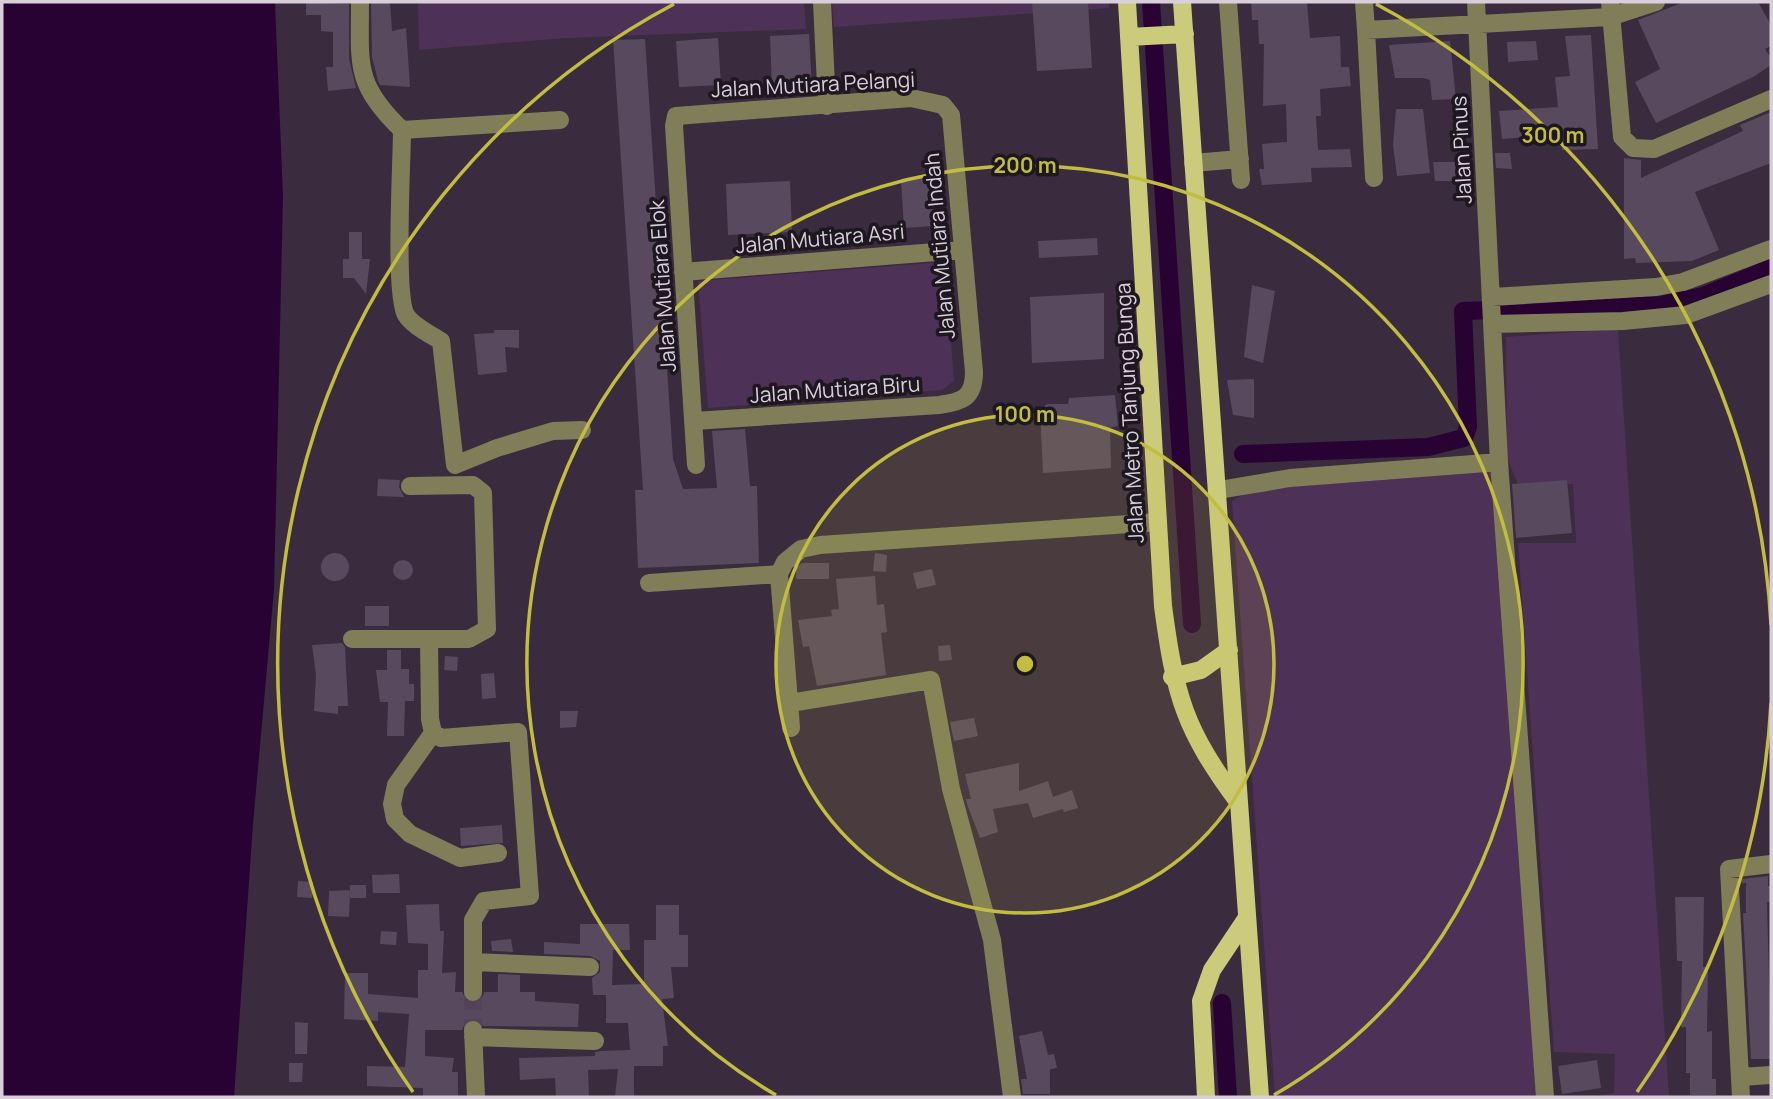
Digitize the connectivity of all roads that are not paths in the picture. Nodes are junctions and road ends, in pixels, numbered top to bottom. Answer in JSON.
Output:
{"nodes":[{"id":1,"x":360,"y":2,"type":"edge"},
{"id":2,"x":822,"y":2,"type":"edge"},
{"id":3,"x":1127,"y":2,"type":"edge"},
{"id":4,"x":1182,"y":2,"type":"edge"},
{"id":5,"x":1228,"y":2,"type":"edge"},
{"id":6,"x":1364,"y":2,"type":"edge"},
{"id":7,"x":1476,"y":2,"type":"edge"},
{"id":8,"x":1656,"y":2,"type":"edge"},
{"id":9,"x":1610,"y":9,"type":"edge"},
{"id":10,"x":1478,"y":25,"type":"junction"},
{"id":11,"x":1366,"y":30,"type":"junction"},
{"id":12,"x":1179,"y":34,"type":"junction"},
{"id":13,"x":1136,"y":36,"type":"junction"},
{"id":14,"x":1771,"y":99,"type":"edge"},
{"id":15,"x":940,"y":104,"type":"joint"},
{"id":16,"x":827,"y":106,"type":"junction"},
{"id":17,"x":687,"y":114,"type":"joint"},
{"id":18,"x":560,"y":120,"type":"dead end"},
{"id":19,"x":402,"y":130,"type":"junction"},
{"id":20,"x":1240,"y":159,"type":"junction"},
{"id":21,"x":1194,"y":163,"type":"junction"},
{"id":22,"x":1374,"y":178,"type":"dead end"},
{"id":23,"x":1241,"y":180,"type":"dead end"},
{"id":24,"x":1771,"y":248,"type":"edge"},
{"id":25,"x":961,"y":250,"type":"junction"},
{"id":26,"x":683,"y":272,"type":"junction"},
{"id":27,"x":1771,"y":284,"type":"edge"},
{"id":28,"x":1492,"y":310,"type":"junction"},
{"id":29,"x":972,"y":389,"type":"joint"},
{"id":30,"x":694,"y":421,"type":"junction"},
{"id":31,"x":582,"y":430,"type":"dead end"},
{"id":32,"x":1499,"y":462,"type":"junction"},
{"id":33,"x":696,"y":465,"type":"dead end"},
{"id":34,"x":410,"y":486,"type":"dead end"},
{"id":35,"x":1219,"y":490,"type":"junction"},
{"id":36,"x":1158,"y":522,"type":"junction"},
{"id":37,"x":779,"y":574,"type":"junction"},
{"id":38,"x":649,"y":583,"type":"dead end"},
{"id":39,"x":352,"y":639,"type":"dead end"},
{"id":40,"x":429,"y":639,"type":"junction"},
{"id":41,"x":1229,"y":650,"type":"junction"},
{"id":42,"x":1172,"y":677,"type":"junction"},
{"id":43,"x":790,"y":703,"type":"junction"},
{"id":44,"x":792,"y":728,"type":"dead end"},
{"id":45,"x":433,"y":733,"type":"junction"},
{"id":46,"x":1239,"y":803,"type":"junction"},
{"id":47,"x":499,"y":853,"type":"dead end"},
{"id":48,"x":1771,"y":864,"type":"edge"},
{"id":49,"x":1246,"y":919,"type":"junction"},
{"id":50,"x":472,"y":962,"type":"junction"},
{"id":51,"x":590,"y":967,"type":"dead end"},
{"id":52,"x":472,"y":992,"type":"tunnel mouth"},
{"id":53,"x":595,"y":1041,"type":"dead end"},
{"id":54,"x":1771,"y":1075,"type":"edge"},
{"id":55,"x":1740,"y":1077,"type":"junction"},
{"id":56,"x":476,"y":1097,"type":"edge"},
{"id":57,"x":1013,"y":1097,"type":"edge"},
{"id":58,"x":1206,"y":1097,"type":"edge"},
{"id":59,"x":1260,"y":1097,"type":"edge"},
{"id":60,"x":1545,"y":1097,"type":"edge"},
{"id":61,"x":1741,"y":1097,"type":"edge"}],
"edges":[{"from":1,"to":19,"type":"street"},
{"from":2,"to":16,"type":"street"},
{"from":3,"to":13,"type":"main road","name":"Jalan Metro Tanjung Bunga"},
{"from":4,"to":12,"type":"main road"},
{"from":5,"to":20,"type":"street"},
{"from":6,"to":11,"type":"street"},
{"from":7,"to":10,"type":"street","name":"Jalan Pinus"},
{"from":8,"to":9,"type":"street"},
{"from":9,"to":10,"type":"street"},
{"from":9,"to":14,"type":"street"},
{"from":10,"to":11,"type":"street"},
{"from":10,"to":28,"type":"street","name":"Jalan Pinus"},
{"from":11,"to":22,"type":"street"},
{"from":12,"to":13,"type":"main road"},
{"from":12,"to":21,"type":"main road"},
{"from":13,"to":36,"type":"main road","name":"Jalan Metro Tanjung Bunga"},
{"from":15,"to":16,"type":"street","name":"Jalan Mutiara Pelangi"},
{"from":15,"to":25,"type":"street","name":"Jalan Mutiara Indah"},
{"from":16,"to":17,"type":"street","name":"Jalan Mutiara Pelangi"},
{"from":17,"to":26,"type":"street","name":"Jalan Mutiara Elok"},
{"from":18,"to":19,"type":"street"},
{"from":19,"to":31,"type":"street"},
{"from":20,"to":21,"type":"street"},
{"from":20,"to":23,"type":"street"},
{"from":21,"to":35,"type":"main road"},
{"from":24,"to":28,"type":"street"},
{"from":25,"to":26,"type":"street","name":"Jalan Mutiara Asri"},
{"from":25,"to":29,"type":"street","name":"Jalan Mutiara Indah"},
{"from":26,"to":30,"type":"street","name":"Jalan Mutiara Elok"},
{"from":27,"to":28,"type":"street"},
{"from":28,"to":32,"type":"street","name":"Jalan Pinus"},
{"from":29,"to":30,"type":"street","name":"Jalan Mutiara Biru"},
{"from":30,"to":33,"type":"street","name":"Jalan Mutiara Elok"},
{"from":32,"to":35,"type":"street"},
{"from":32,"to":60,"type":"street","name":"Jalan Pinus"},
{"from":34,"to":40,"type":"street"},
{"from":35,"to":41,"type":"main road"},
{"from":36,"to":37,"type":"street"},
{"from":36,"to":42,"type":"main road","name":"Jalan Metro Tanjung Bunga"},
{"from":37,"to":38,"type":"street"},
{"from":37,"to":43,"type":"street"},
{"from":39,"to":40,"type":"street"},
{"from":40,"to":45,"type":"street"},
{"from":41,"to":42,"type":"main road"},
{"from":41,"to":46,"type":"main road"},
{"from":42,"to":46,"type":"main road","name":"Jalan Metro Tanjung Bunga"},
{"from":43,"to":44,"type":"street"},
{"from":43,"to":57,"type":"street"},
{"from":45,"to":47,"type":"street"},
{"from":45,"to":50,"type":"street"},
{"from":46,"to":49,"type":"main road"},
{"from":48,"to":55,"type":"street"},
{"from":49,"to":58,"type":"main road"},
{"from":49,"to":59,"type":"main road"},
{"from":50,"to":51,"type":"street"},
{"from":50,"to":52,"type":"street"},
{"from":53,"to":56,"type":"street"},
{"from":54,"to":55,"type":"street"},
{"from":55,"to":61,"type":"street"}]}
